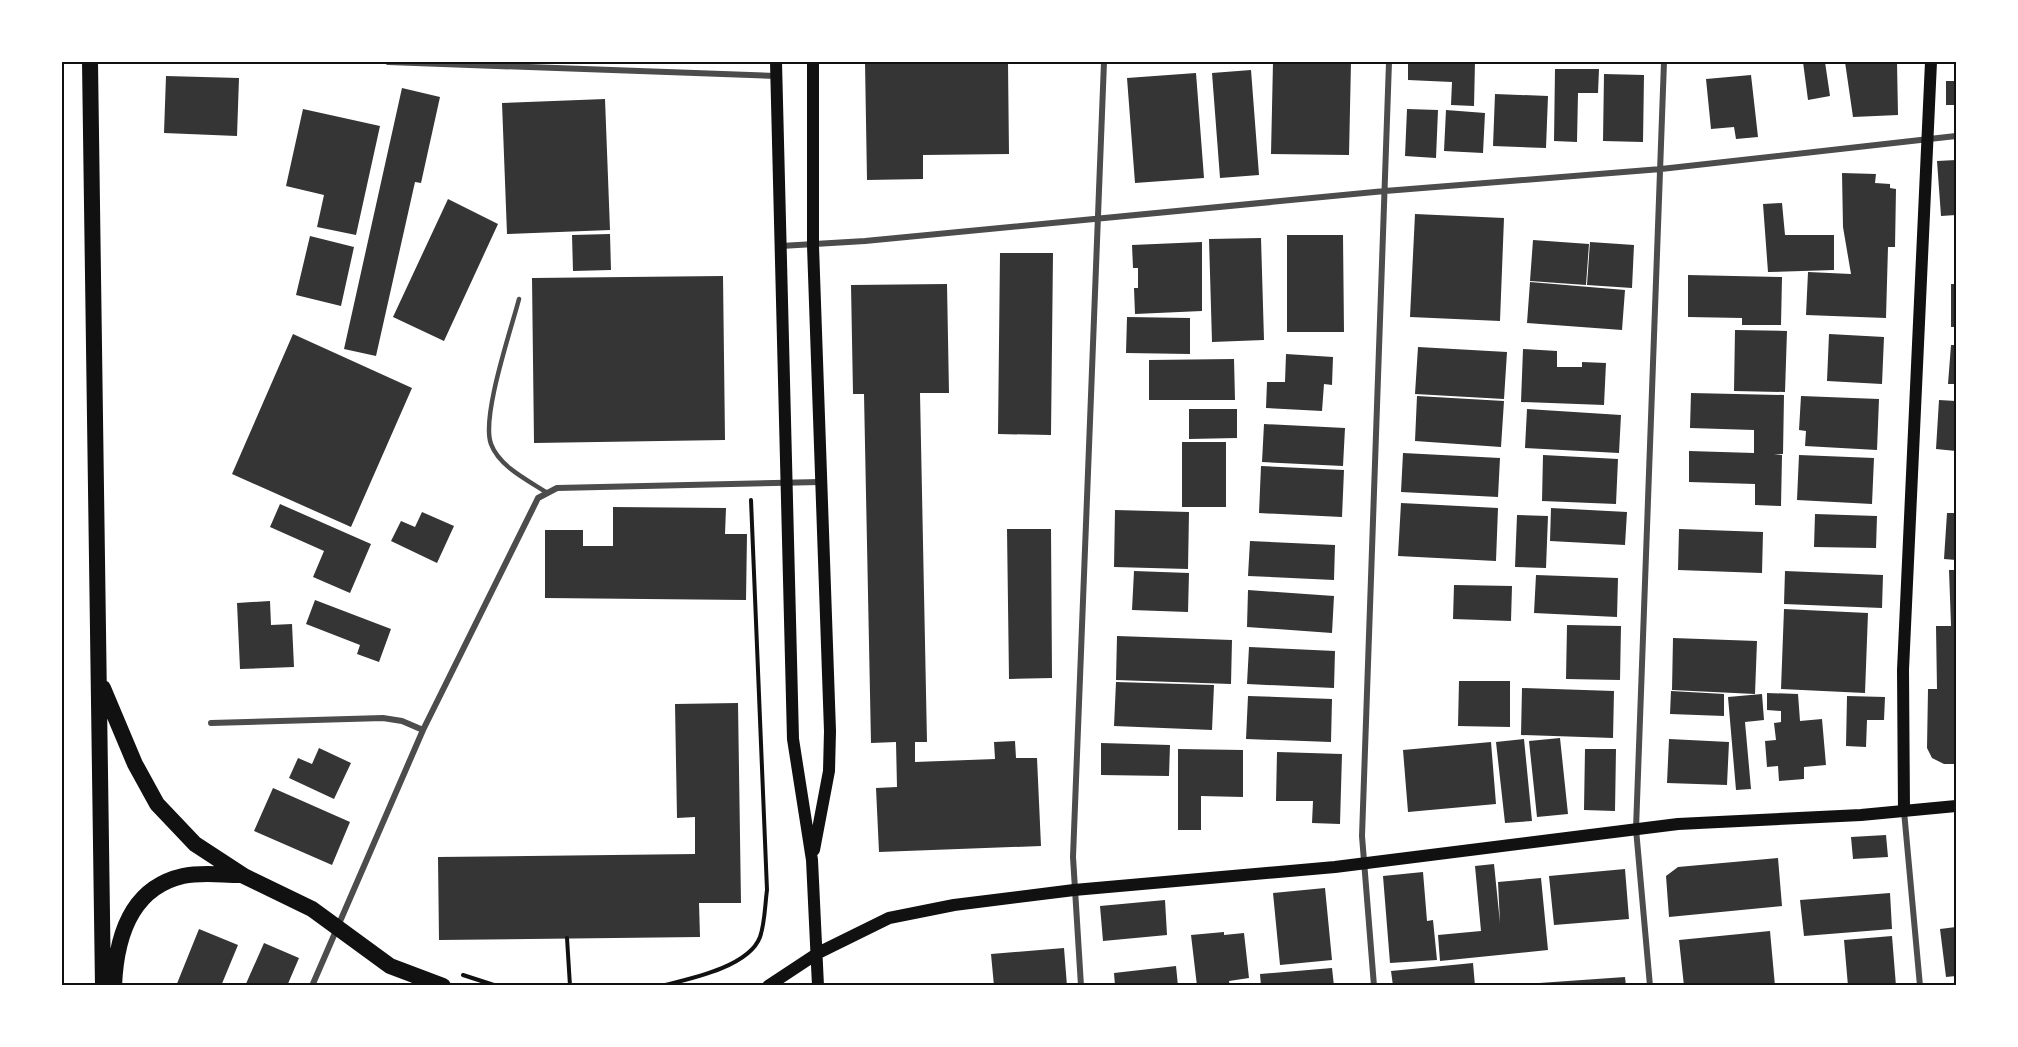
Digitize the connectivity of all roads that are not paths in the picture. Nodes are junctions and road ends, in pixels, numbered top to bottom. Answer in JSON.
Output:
{"nodes":[{"id":1,"x":90,"y":62,"type":"edge"},
{"id":2,"x":388,"y":62,"type":"edge"},
{"id":3,"x":403,"y":62,"type":"edge"},
{"id":4,"x":776,"y":62,"type":"edge"},
{"id":5,"x":813,"y":62,"type":"edge"},
{"id":6,"x":1104,"y":62,"type":"edge"},
{"id":7,"x":1389,"y":62,"type":"edge"},
{"id":8,"x":1664,"y":62,"type":"edge"},
{"id":9,"x":1931,"y":62,"type":"edge"},
{"id":10,"x":777,"y":76,"type":"junction"},
{"id":11,"x":1956,"y":136,"type":"edge"},
{"id":12,"x":1928,"y":138,"type":"junction"},
{"id":13,"x":1661,"y":169,"type":"junction"},
{"id":14,"x":1385,"y":191,"type":"junction"},
{"id":15,"x":1099,"y":220,"type":"junction"},
{"id":16,"x":781,"y":246,"type":"junction"},
{"id":17,"x":813,"y":246,"type":"junction"},
{"id":18,"x":519,"y":299,"type":"dead end"},
{"id":19,"x":820,"y":482,"type":"junction"},
{"id":20,"x":785,"y":484,"type":"junction"},
{"id":21,"x":546,"y":492,"type":"junction"},
{"id":22,"x":99,"y":679,"type":"junction"},
{"id":23,"x":211,"y":723,"type":"dead end"},
{"id":24,"x":423,"y":730,"type":"junction"},
{"id":25,"x":1956,"y":806,"type":"edge"},
{"id":26,"x":1904,"y":812,"type":"junction"},
{"id":27,"x":1636,"y":829,"type":"junction"},
{"id":28,"x":812,"y":860,"type":"junction"},
{"id":29,"x":1364,"y":864,"type":"junction"},
{"id":30,"x":244,"y":876,"type":"junction"},
{"id":31,"x":1074,"y":890,"type":"junction"},
{"id":32,"x":337,"y":926,"type":"junction"},
{"id":33,"x":818,"y":952,"type":"junction"},
{"id":34,"x":390,"y":966,"type":"junction"},
{"id":35,"x":766,"y":985,"type":"edge"},
{"id":36,"x":103,"y":986,"type":"edge"},
{"id":37,"x":114,"y":986,"type":"edge"},
{"id":38,"x":312,"y":986,"type":"edge"},
{"id":39,"x":405,"y":986,"type":"edge"},
{"id":40,"x":443,"y":986,"type":"edge"},
{"id":41,"x":818,"y":986,"type":"edge"},
{"id":42,"x":1081,"y":986,"type":"edge"},
{"id":43,"x":1374,"y":986,"type":"edge"},
{"id":44,"x":1650,"y":986,"type":"edge"},
{"id":45,"x":1920,"y":986,"type":"edge"}],
"edges":[{"from":1,"to":22,"type":"highway"},
{"from":2,"to":3,"type":"street"},
{"from":3,"to":10,"type":"street"},
{"from":4,"to":10,"type":"main road"},
{"from":5,"to":17,"type":"main road"},
{"from":6,"to":15,"type":"street"},
{"from":7,"to":14,"type":"street"},
{"from":8,"to":13,"type":"street"},
{"from":9,"to":12,"type":"main road"},
{"from":10,"to":16,"type":"main road"},
{"from":11,"to":12,"type":"street"},
{"from":12,"to":13,"type":"street"},
{"from":12,"to":26,"type":"main road"},
{"from":13,"to":14,"type":"street"},
{"from":13,"to":27,"type":"street"},
{"from":14,"to":15,"type":"street"},
{"from":14,"to":29,"type":"street"},
{"from":15,"to":17,"type":"street"},
{"from":15,"to":31,"type":"street"},
{"from":16,"to":17,"type":"street"},
{"from":16,"to":20,"type":"main road"},
{"from":17,"to":19,"type":"main road"},
{"from":18,"to":21,"type":"lane"},
{"from":19,"to":20,"type":"street"},
{"from":19,"to":28,"type":"main road"},
{"from":20,"to":21,"type":"street"},
{"from":20,"to":28,"type":"main road"},
{"from":21,"to":24,"type":"street"},
{"from":22,"to":30,"type":"highway"},
{"from":22,"to":36,"type":"highway"},
{"from":23,"to":24,"type":"street"},
{"from":24,"to":32,"type":"street"},
{"from":25,"to":26,"type":"main road"},
{"from":26,"to":27,"type":"main road"},
{"from":26,"to":45,"type":"street"},
{"from":27,"to":29,"type":"main road"},
{"from":27,"to":44,"type":"street"},
{"from":28,"to":33,"type":"main road"},
{"from":29,"to":31,"type":"main road"},
{"from":29,"to":43,"type":"street"},
{"from":30,"to":32,"type":"highway"},
{"from":30,"to":37,"type":"highway"},
{"from":31,"to":33,"type":"main road"},
{"from":31,"to":42,"type":"street"},
{"from":32,"to":34,"type":"highway"},
{"from":32,"to":38,"type":"street"},
{"from":33,"to":35,"type":"main road"},
{"from":33,"to":41,"type":"main road"},
{"from":34,"to":39,"type":"highway"},
{"from":34,"to":40,"type":"highway"}]}
